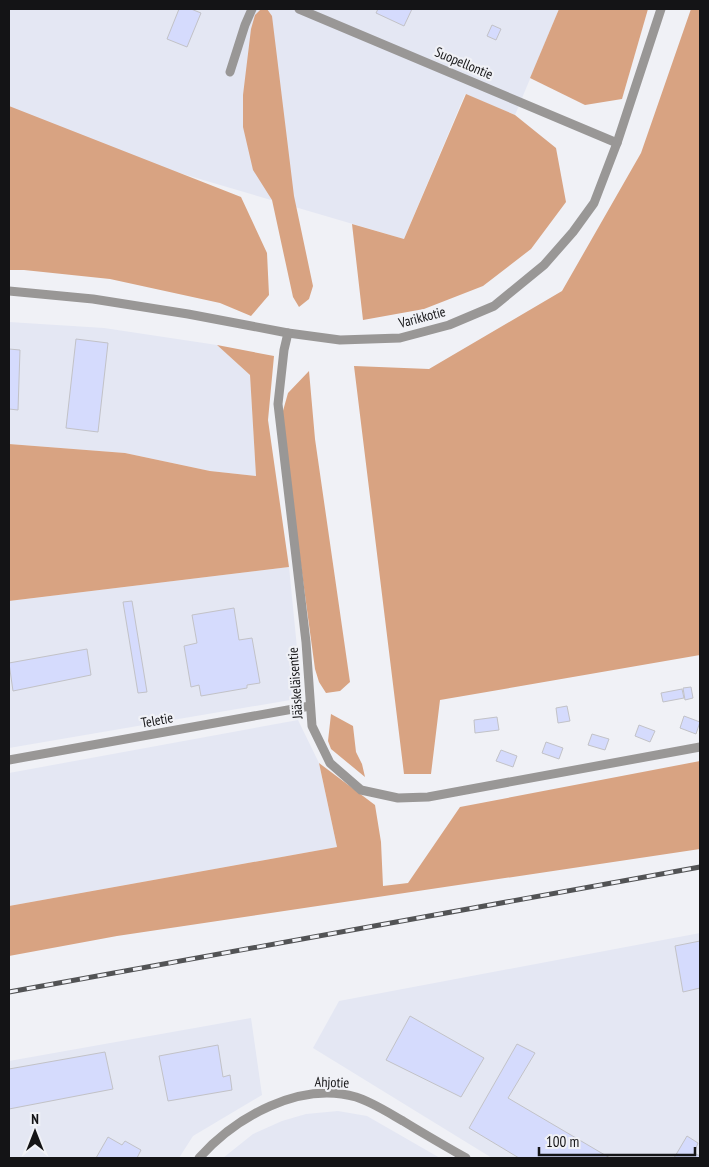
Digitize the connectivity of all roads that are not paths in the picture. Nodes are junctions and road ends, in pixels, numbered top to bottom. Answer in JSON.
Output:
{"nodes":[{"id":1,"x":252,"y":9,"type":"edge"},
{"id":2,"x":299,"y":9,"type":"edge"},
{"id":3,"x":661,"y":9,"type":"edge"},
{"id":4,"x":230,"y":72,"type":"dead end"},
{"id":5,"x":617,"y":143,"type":"junction"},
{"id":6,"x":9,"y":291,"type":"edge"},
{"id":7,"x":288,"y":333,"type":"junction"},
{"id":8,"x":310,"y":706,"type":"junction"},
{"id":9,"x":700,"y":747,"type":"edge"},
{"id":10,"x":9,"y":760,"type":"edge"},
{"id":11,"x":199,"y":1158,"type":"edge"},
{"id":12,"x":466,"y":1158,"type":"edge"}],
"edges":[{"from":1,"to":4,"type":"street"},
{"from":2,"to":5,"type":"street","name":"Suopellontie"},
{"from":3,"to":5,"type":"street","name":"Varikkotie"},
{"from":5,"to":7,"type":"street","name":"Varikkotie"},
{"from":6,"to":7,"type":"street","name":"Varikkotie"},
{"from":7,"to":8,"type":"street","name":"Jääskeläisentie"},
{"from":8,"to":9,"type":"street","name":"Jääskeläisentie"},
{"from":8,"to":10,"type":"street","name":"Teletie"},
{"from":11,"to":12,"type":"street","name":"Ahjotie"}]}
